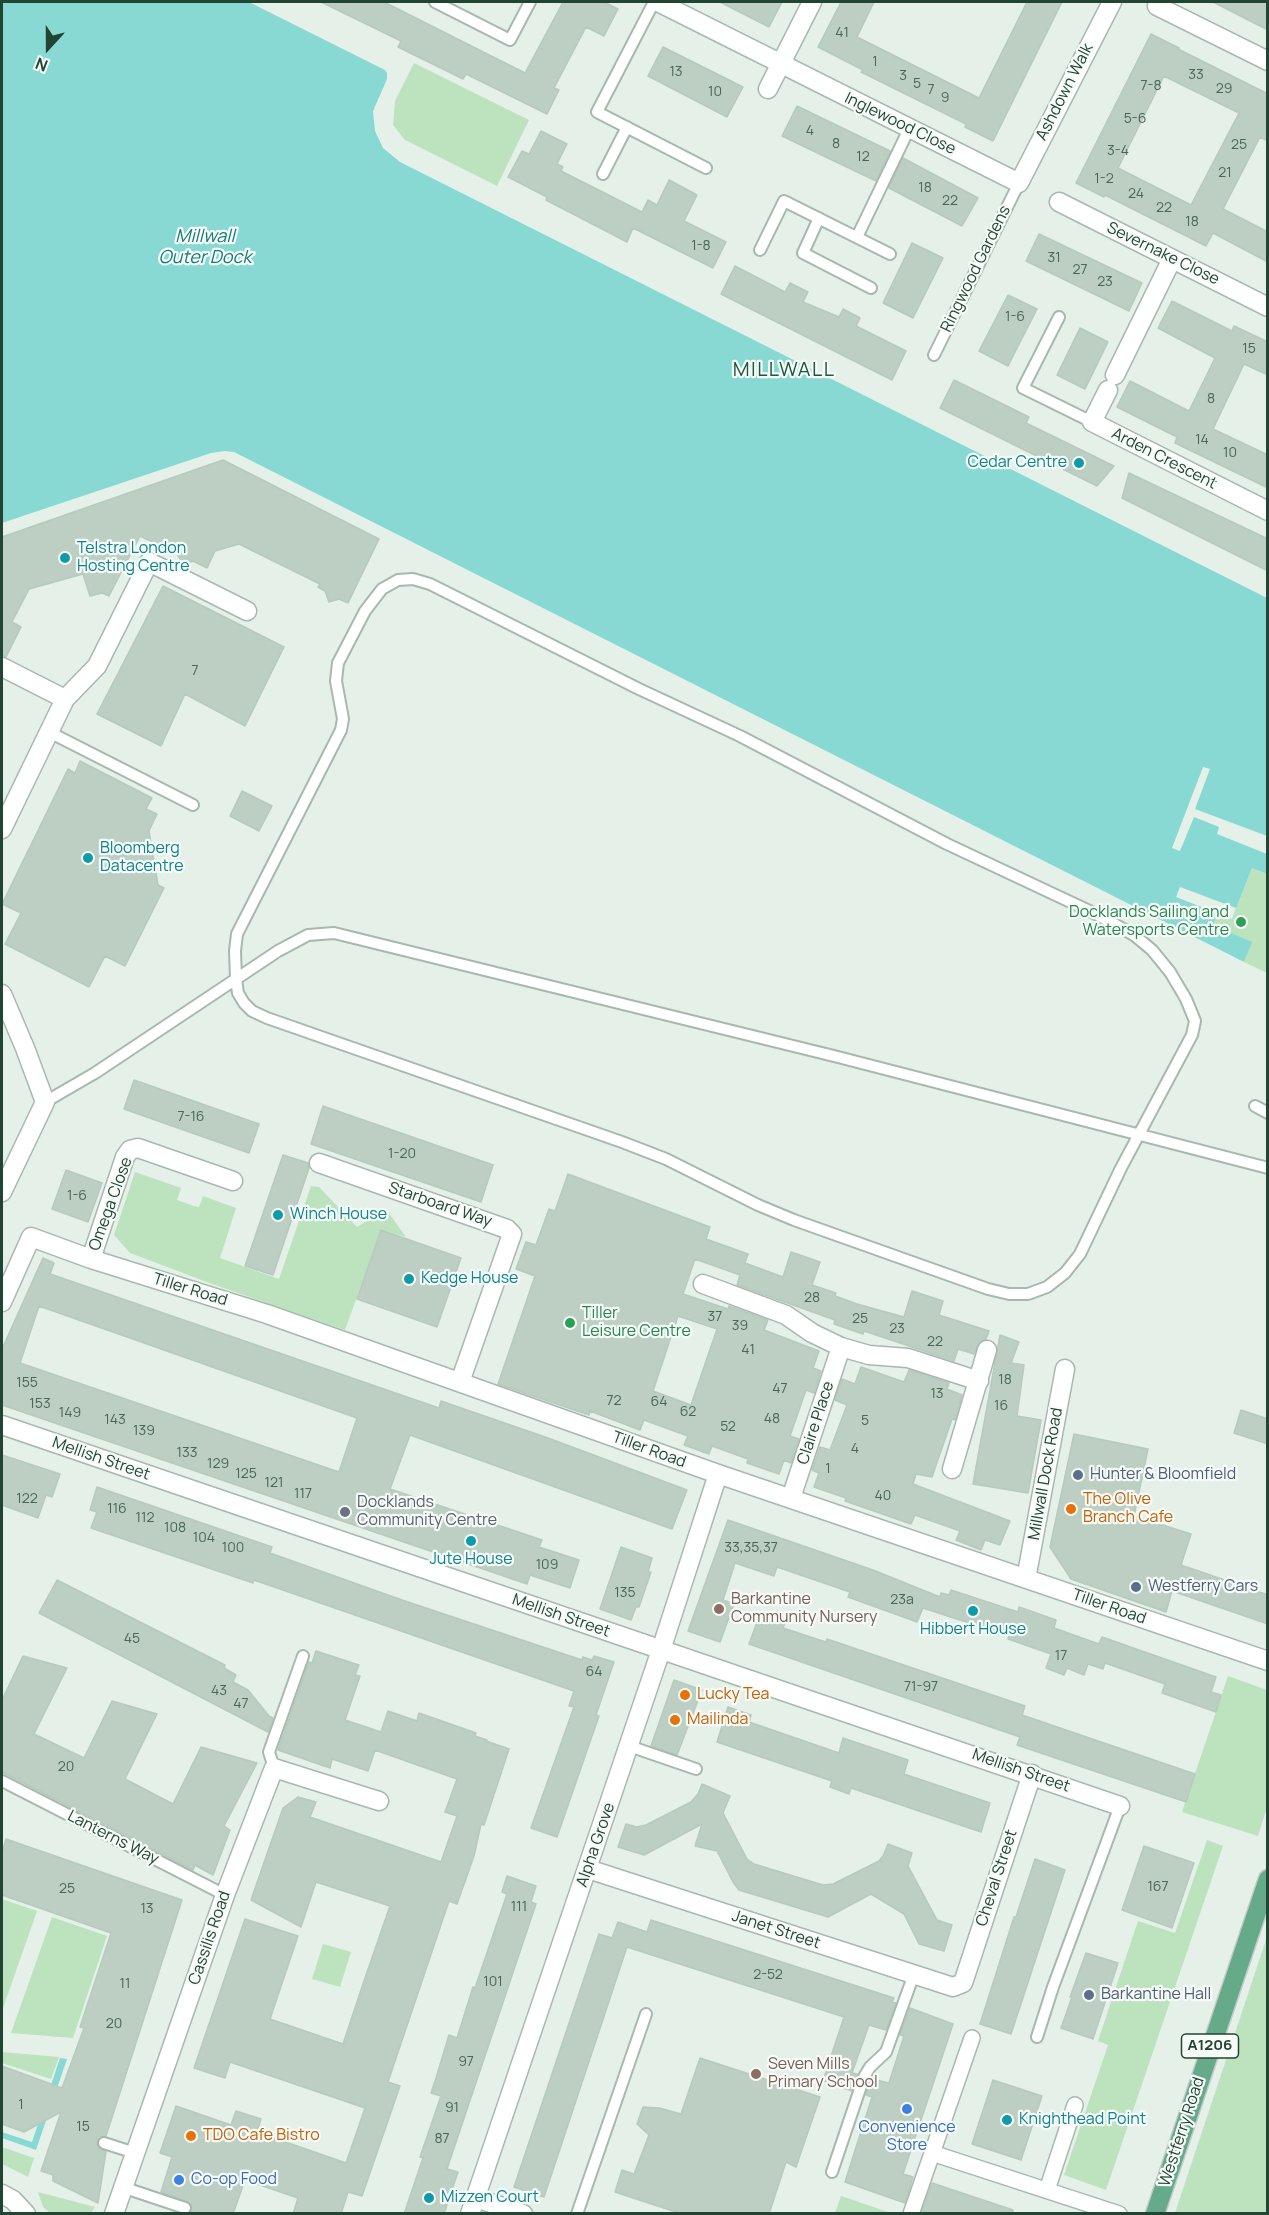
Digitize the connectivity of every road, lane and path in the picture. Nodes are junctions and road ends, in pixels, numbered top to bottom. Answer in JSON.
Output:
{"nodes":[{"id":1,"x":435,"y":2,"type":"edge"},
{"id":2,"x":530,"y":2,"type":"edge"},
{"id":3,"x":656,"y":2,"type":"edge"},
{"id":4,"x":812,"y":2,"type":"edge"},
{"id":5,"x":1112,"y":2,"type":"edge"},
{"id":6,"x":1157,"y":6,"type":"dead end"},
{"id":7,"x":1268,"y":61,"type":"edge"},
{"id":8,"x":781,"y":64,"type":"junction"},
{"id":9,"x":768,"y":89,"type":"dead end"},
{"id":10,"x":627,"y":128,"type":"junction"},
{"id":11,"x":909,"y":129,"type":"junction"},
{"id":12,"x":706,"y":168,"type":"dead end"},
{"id":13,"x":603,"y":174,"type":"dead end"},
{"id":14,"x":1019,"y":183,"type":"junction"},
{"id":15,"x":1059,"y":202,"type":"dead end"},
{"id":16,"x":819,"y":218,"type":"junction"},
{"id":17,"x":857,"y":237,"type":"junction"},
{"id":18,"x":760,"y":250,"type":"dead end"},
{"id":19,"x":890,"y":254,"type":"dead end"},
{"id":20,"x":1172,"y":259,"type":"junction"},
{"id":21,"x":872,"y":288,"type":"dead end"},
{"id":22,"x":1268,"y":307,"type":"edge"},
{"id":23,"x":1059,"y":317,"type":"dead end"},
{"id":24,"x":934,"y":355,"type":"dead end"},
{"id":25,"x":1092,"y":422,"type":"junction"},
{"id":26,"x":1268,"y":511,"type":"edge"},
{"id":27,"x":247,"y":611,"type":"dead end"},
{"id":28,"x":2,"y":667,"type":"edge"},
{"id":29,"x":65,"y":699,"type":"junction"},
{"id":30,"x":49,"y":732,"type":"junction"},
{"id":31,"x":193,"y":805,"type":"dead end"},
{"id":32,"x":2,"y":829,"type":"edge"},
{"id":33,"x":236,"y":979,"type":"junction"},
{"id":34,"x":2,"y":994,"type":"edge"},
{"id":35,"x":45,"y":1102,"type":"junction"},
{"id":36,"x":1255,"y":1106,"type":"dead end"},
{"id":37,"x":1268,"y":1113,"type":"edge"},
{"id":38,"x":1140,"y":1134,"type":"junction"},
{"id":39,"x":319,"y":1163,"type":"dead end"},
{"id":40,"x":1268,"y":1168,"type":"edge"},
{"id":41,"x":233,"y":1181,"type":"dead end"},
{"id":42,"x":2,"y":1192,"type":"edge"},
{"id":43,"x":91,"y":1259,"type":"junction"},
{"id":44,"x":704,"y":1284,"type":"dead end"},
{"id":45,"x":2,"y":1302,"type":"edge"},
{"id":46,"x":841,"y":1347,"type":"junction"},
{"id":47,"x":987,"y":1350,"type":"dead end"},
{"id":48,"x":1065,"y":1369,"type":"dead end"},
{"id":49,"x":979,"y":1381,"type":"junction"},
{"id":50,"x":460,"y":1382,"type":"junction"},
{"id":51,"x":2,"y":1425,"type":"edge"},
{"id":52,"x":952,"y":1469,"type":"dead end"},
{"id":53,"x":718,"y":1474,"type":"junction"},
{"id":54,"x":791,"y":1498,"type":"junction"},
{"id":55,"x":1026,"y":1579,"type":"junction"},
{"id":56,"x":661,"y":1650,"type":"junction"},
{"id":57,"x":303,"y":1656,"type":"dead end"},
{"id":58,"x":1268,"y":1661,"type":"edge"},
{"id":59,"x":629,"y":1746,"type":"junction"},
{"id":60,"x":274,"y":1768,"type":"junction"},
{"id":61,"x":696,"y":1769,"type":"dead end"},
{"id":62,"x":1032,"y":1774,"type":"junction"},
{"id":63,"x":2,"y":1781,"type":"edge"},
{"id":64,"x":379,"y":1802,"type":"dead end"},
{"id":65,"x":1120,"y":1806,"type":"joint"},
{"id":66,"x":588,"y":1869,"type":"junction"},
{"id":67,"x":1268,"y":1879,"type":"edge"},
{"id":68,"x":225,"y":1895,"type":"junction"},
{"id":69,"x":914,"y":1974,"type":"junction"},
{"id":70,"x":963,"y":1983,"type":"joint"},
{"id":71,"x":646,"y":2014,"type":"dead end"},
{"id":72,"x":1037,"y":2037,"type":"dead end"},
{"id":73,"x":972,"y":2038,"type":"dead end"},
{"id":74,"x":1075,"y":2104,"type":"dead end"},
{"id":75,"x":104,"y":2143,"type":"dead end"},
{"id":76,"x":135,"y":2153,"type":"junction"},
{"id":77,"x":932,"y":2153,"type":"junction"},
{"id":78,"x":832,"y":2172,"type":"dead end"},
{"id":79,"x":125,"y":2188,"type":"junction"},
{"id":80,"x":1047,"y":2190,"type":"junction"},
{"id":81,"x":2,"y":2194,"type":"edge"},
{"id":82,"x":473,"y":2206,"type":"edge"},
{"id":83,"x":184,"y":2208,"type":"dead end"},
{"id":84,"x":26,"y":2214,"type":"edge"},
{"id":85,"x":114,"y":2214,"type":"edge"},
{"id":86,"x":523,"y":2214,"type":"edge"},
{"id":87,"x":577,"y":2214,"type":"edge"},
{"id":88,"x":911,"y":2214,"type":"edge"},
{"id":89,"x":1119,"y":2214,"type":"edge"},
{"id":90,"x":1155,"y":2214,"type":"edge"}],
"edges":[{"from":1,"to":2,"type":"lane"},
{"from":3,"to":8,"type":"street","name":"Inglewood Close"},
{"from":3,"to":10,"type":"lane"},
{"from":4,"to":8,"type":"street"},
{"from":5,"to":14,"type":"street","name":"Ashdown Walk"},
{"from":6,"to":7,"type":"street"},
{"from":8,"to":9,"type":"street"},
{"from":8,"to":11,"type":"street","name":"Inglewood Close"},
{"from":10,"to":12,"type":"lane"},
{"from":10,"to":13,"type":"lane"},
{"from":11,"to":14,"type":"street","name":"Inglewood Close"},
{"from":11,"to":17,"type":"lane"},
{"from":14,"to":24,"type":"lane","name":"Ringwood Gardens"},
{"from":15,"to":20,"type":"street","name":"Severnake Close"},
{"from":16,"to":17,"type":"lane"},
{"from":16,"to":18,"type":"lane"},
{"from":16,"to":21,"type":"lane"},
{"from":17,"to":19,"type":"lane"},
{"from":20,"to":22,"type":"street","name":"Severnake Close"},
{"from":20,"to":25,"type":"street","name":"Arden Crescent"},
{"from":23,"to":25,"type":"lane"},
{"from":25,"to":26,"type":"street","name":"Arden Crescent"},
{"from":27,"to":29,"type":"street"},
{"from":28,"to":29,"type":"street"},
{"from":29,"to":30,"type":"street"},
{"from":30,"to":31,"type":"lane"},
{"from":30,"to":32,"type":"street"},
{"from":33,"to":35,"type":"lane"},
{"from":33,"to":38,"type":"lane"},
{"from":33,"to":38,"type":"lane"},
{"from":33,"to":38,"type":"lane"},
{"from":34,"to":35,"type":"street"},
{"from":35,"to":42,"type":"street"},
{"from":36,"to":37,"type":"lane"},
{"from":38,"to":40,"type":"lane"},
{"from":39,"to":50,"type":"street","name":"Starboard Way"},
{"from":41,"to":43,"type":"street","name":"Omega Close"},
{"from":43,"to":45,"type":"street","name":"Tiller Road"},
{"from":43,"to":50,"type":"street","name":"Tiller Road"},
{"from":44,"to":46,"type":"street"},
{"from":46,"to":49,"type":"street"},
{"from":46,"to":54,"type":"street","name":"Claire Place"},
{"from":47,"to":49,"type":"street"},
{"from":48,"to":55,"type":"street","name":"Millwall Dock Road"},
{"from":49,"to":52,"type":"street"},
{"from":50,"to":53,"type":"street","name":"Tiller Road"},
{"from":51,"to":56,"type":"street","name":"Mellish Street"},
{"from":53,"to":54,"type":"street","name":"Tiller Road"},
{"from":53,"to":56,"type":"street","name":"Alpha Grove"},
{"from":54,"to":55,"type":"street","name":"Tiller Road"},
{"from":55,"to":58,"type":"street","name":"Tiller Road"},
{"from":56,"to":59,"type":"street","name":"Alpha Grove"},
{"from":56,"to":62,"type":"street","name":"Mellish Street"},
{"from":57,"to":60,"type":"lane"},
{"from":59,"to":61,"type":"lane"},
{"from":59,"to":66,"type":"street","name":"Alpha Grove"},
{"from":60,"to":64,"type":"street"},
{"from":60,"to":68,"type":"street","name":"Cassilis Road"},
{"from":62,"to":65,"type":"street","name":"Mellish Street"},
{"from":62,"to":70,"type":"street","name":"Cheval Street"},
{"from":63,"to":68,"type":"lane","name":"Lanterns Way"},
{"from":65,"to":72,"type":"lane"},
{"from":66,"to":69,"type":"street","name":"Janet Street"},
{"from":66,"to":82,"type":"street","name":"Alpha Grove"},
{"from":67,"to":90,"type":"main road","name":"Westferry Road","number":"A1206"},
{"from":68,"to":76,"type":"street","name":"Cassilis Road"},
{"from":69,"to":70,"type":"street","name":"Janet Street"},
{"from":69,"to":78,"type":"lane"},
{"from":71,"to":87,"type":"lane"},
{"from":73,"to":77,"type":"street"},
{"from":74,"to":80,"type":"street"},
{"from":75,"to":76,"type":"lane"},
{"from":76,"to":79,"type":"street","name":"Cassilis Road"},
{"from":77,"to":80,"type":"street"},
{"from":77,"to":88,"type":"street"},
{"from":79,"to":83,"type":"lane"},
{"from":79,"to":85,"type":"street","name":"Cassilis Road"},
{"from":80,"to":89,"type":"street"},
{"from":81,"to":84,"type":"street"},
{"from":82,"to":86,"type":"street"}]}
